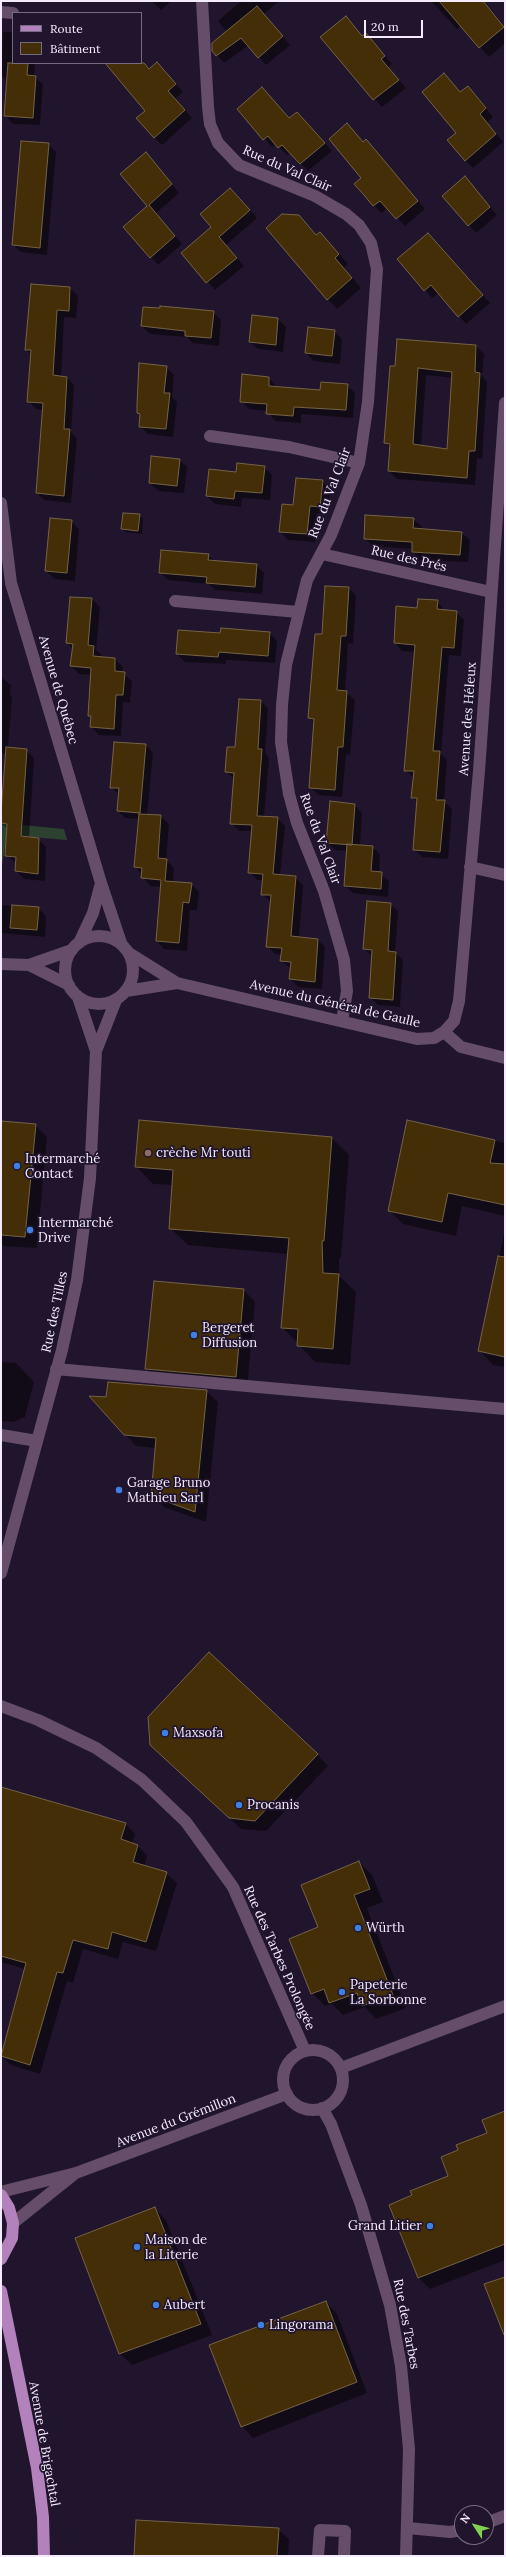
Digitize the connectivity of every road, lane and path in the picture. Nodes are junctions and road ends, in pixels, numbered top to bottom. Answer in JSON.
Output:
{"nodes":[{"id":1,"x":202,"y":1,"type":"edge"},
{"id":2,"x":1,"y":12,"type":"edge"},
{"id":3,"x":12,"y":13,"type":"edge"},
{"id":4,"x":505,"y":403,"type":"edge"},
{"id":5,"x":210,"y":436,"type":"dead end"},
{"id":6,"x":359,"y":463,"type":"junction"},
{"id":7,"x":1,"y":503,"type":"edge"},
{"id":8,"x":322,"y":554,"type":"junction"},
{"id":9,"x":6,"y":584,"type":"edge"},
{"id":10,"x":491,"y":592,"type":"junction"},
{"id":11,"x":175,"y":601,"type":"dead end"},
{"id":12,"x":298,"y":612,"type":"junction"},
{"id":13,"x":470,"y":867,"type":"junction"},
{"id":14,"x":505,"y":875,"type":"edge"},
{"id":15,"x":100,"y":883,"type":"junction"},
{"id":16,"x":121,"y":943,"type":"junction"},
{"id":17,"x":75,"y":946,"type":"junction"},
{"id":18,"x":129,"y":953,"type":"junction"},
{"id":19,"x":1,"y":964,"type":"edge"},
{"id":20,"x":29,"y":965,"type":"junction"},
{"id":21,"x":177,"y":983,"type":"junction"},
{"id":22,"x":69,"y":985,"type":"junction"},
{"id":23,"x":126,"y":991,"type":"junction"},
{"id":24,"x":78,"y":997,"type":"junction"},
{"id":25,"x":116,"y":1000,"type":"junction"},
{"id":26,"x":342,"y":1021,"type":"junction"},
{"id":27,"x":444,"y":1032,"type":"junction"},
{"id":28,"x":96,"y":1051,"type":"junction"},
{"id":29,"x":505,"y":1058,"type":"edge"},
{"id":30,"x":56,"y":1369,"type":"junction"},
{"id":31,"x":505,"y":1409,"type":"edge"},
{"id":32,"x":1,"y":1435,"type":"edge"},
{"id":33,"x":37,"y":1441,"type":"junction"},
{"id":34,"x":6,"y":1539,"type":"edge"},
{"id":35,"x":1,"y":1574,"type":"edge"},
{"id":36,"x":1,"y":1706,"type":"edge"},
{"id":37,"x":505,"y":2006,"type":"edge"},
{"id":38,"x":305,"y":2051,"type":"junction"},
{"id":39,"x":341,"y":2068,"type":"junction"},
{"id":40,"x":287,"y":2094,"type":"junction"},
{"id":41,"x":322,"y":2108,"type":"junction"},
{"id":42,"x":76,"y":2173,"type":"junction"},
{"id":43,"x":1,"y":2192,"type":"edge"},
{"id":44,"x":1,"y":2195,"type":"edge"},
{"id":45,"x":13,"y":2223,"type":"junction"},
{"id":46,"x":1,"y":2259,"type":"edge"},
{"id":47,"x":1,"y":2291,"type":"edge"},
{"id":48,"x":1,"y":2340,"type":"edge"},
{"id":49,"x":14,"y":2362,"type":"junction"},
{"id":50,"x":505,"y":2516,"type":"edge"},
{"id":51,"x":494,"y":2521,"type":"edge"},
{"id":52,"x":408,"y":2528,"type":"junction"},
{"id":53,"x":454,"y":2531,"type":"edge"},
{"id":54,"x":44,"y":2556,"type":"edge"},
{"id":55,"x":318,"y":2556,"type":"edge"},
{"id":56,"x":344,"y":2556,"type":"edge"},
{"id":57,"x":406,"y":2556,"type":"edge"}],
"edges":[{"from":1,"to":6,"type":"street","name":"Rue du Val Clair"},
{"from":2,"to":3,"type":"street"},
{"from":4,"to":10,"type":"street","name":"Avenue des Héleux"},
{"from":5,"to":6,"type":"street"},
{"from":6,"to":8,"type":"street","name":"Rue du Val Clair"},
{"from":7,"to":9,"type":"street","name":"Avenue de Québec"},
{"from":8,"to":10,"type":"street","name":"Rue des Prés"},
{"from":8,"to":12,"type":"street","name":"Rue du Val Clair"},
{"from":9,"to":15,"type":"street","name":"Avenue de Québec"},
{"from":10,"to":13,"type":"street","name":"Avenue des Héleux"},
{"from":11,"to":12,"type":"street"},
{"from":12,"to":26,"type":"street","name":"Rue du Val Clair"},
{"from":13,"to":14,"type":"street"},
{"from":13,"to":27,"type":"street","name":"Avenue des Héleux"},
{"from":15,"to":16,"type":"street","name":"Avenue de Québec"},
{"from":15,"to":17,"type":"street"},
{"from":16,"to":17,"type":"street"},
{"from":16,"to":18,"type":"street"},
{"from":17,"to":20,"type":"street"},
{"from":17,"to":22,"type":"street"},
{"from":18,"to":21,"type":"street","name":"Avenue du Général de Gaulle"},
{"from":18,"to":23,"type":"street"},
{"from":19,"to":20,"type":"street"},
{"from":20,"to":22,"type":"street"},
{"from":21,"to":23,"type":"street","name":"Avenue du Général de Gaulle"},
{"from":21,"to":26,"type":"street","name":"Avenue du Général de Gaulle"},
{"from":22,"to":24,"type":"street"},
{"from":23,"to":25,"type":"street"},
{"from":24,"to":25,"type":"street"},
{"from":24,"to":28,"type":"street","name":"Rue des Tilles"},
{"from":25,"to":28,"type":"street","name":"Rue des Tilles"},
{"from":26,"to":27,"type":"street","name":"Avenue du Général de Gaulle"},
{"from":27,"to":29,"type":"street"},
{"from":28,"to":30,"type":"street","name":"Rue des Tilles"},
{"from":30,"to":31,"type":"street"},
{"from":30,"to":33,"type":"street","name":"Rue des Tilles"},
{"from":32,"to":33,"type":"street"},
{"from":33,"to":34,"type":"street","name":"Rue des Tilles"},
{"from":34,"to":35,"type":"street","name":"Rue des Tilles"},
{"from":36,"to":38,"type":"street","name":"Rue des Tarbes Prolongée"},
{"from":37,"to":39,"type":"street"},
{"from":38,"to":39,"type":"street"},
{"from":38,"to":40,"type":"street"},
{"from":39,"to":41,"type":"street"},
{"from":40,"to":41,"type":"street"},
{"from":40,"to":42,"type":"street","name":"Avenue du Grémillon"},
{"from":41,"to":52,"type":"street","name":"Rue des Tarbes"},
{"from":42,"to":43,"type":"street","name":"Avenue du Grémillon"},
{"from":42,"to":45,"type":"street","name":"Avenue du Grémillon"},
{"from":44,"to":45,"type":"main road"},
{"from":45,"to":46,"type":"main road"},
{"from":47,"to":49,"type":"main road","name":"Avenue de Brigachtal"},
{"from":48,"to":49,"type":"main road","name":"Avenue de Brigachtal"},
{"from":49,"to":54,"type":"main road","name":"Avenue de Brigachtal"},
{"from":50,"to":51,"type":"street"},
{"from":52,"to":53,"type":"street"},
{"from":52,"to":57,"type":"street","name":"Rue des Tarbes"},
{"from":55,"to":56,"type":"street"}]}
